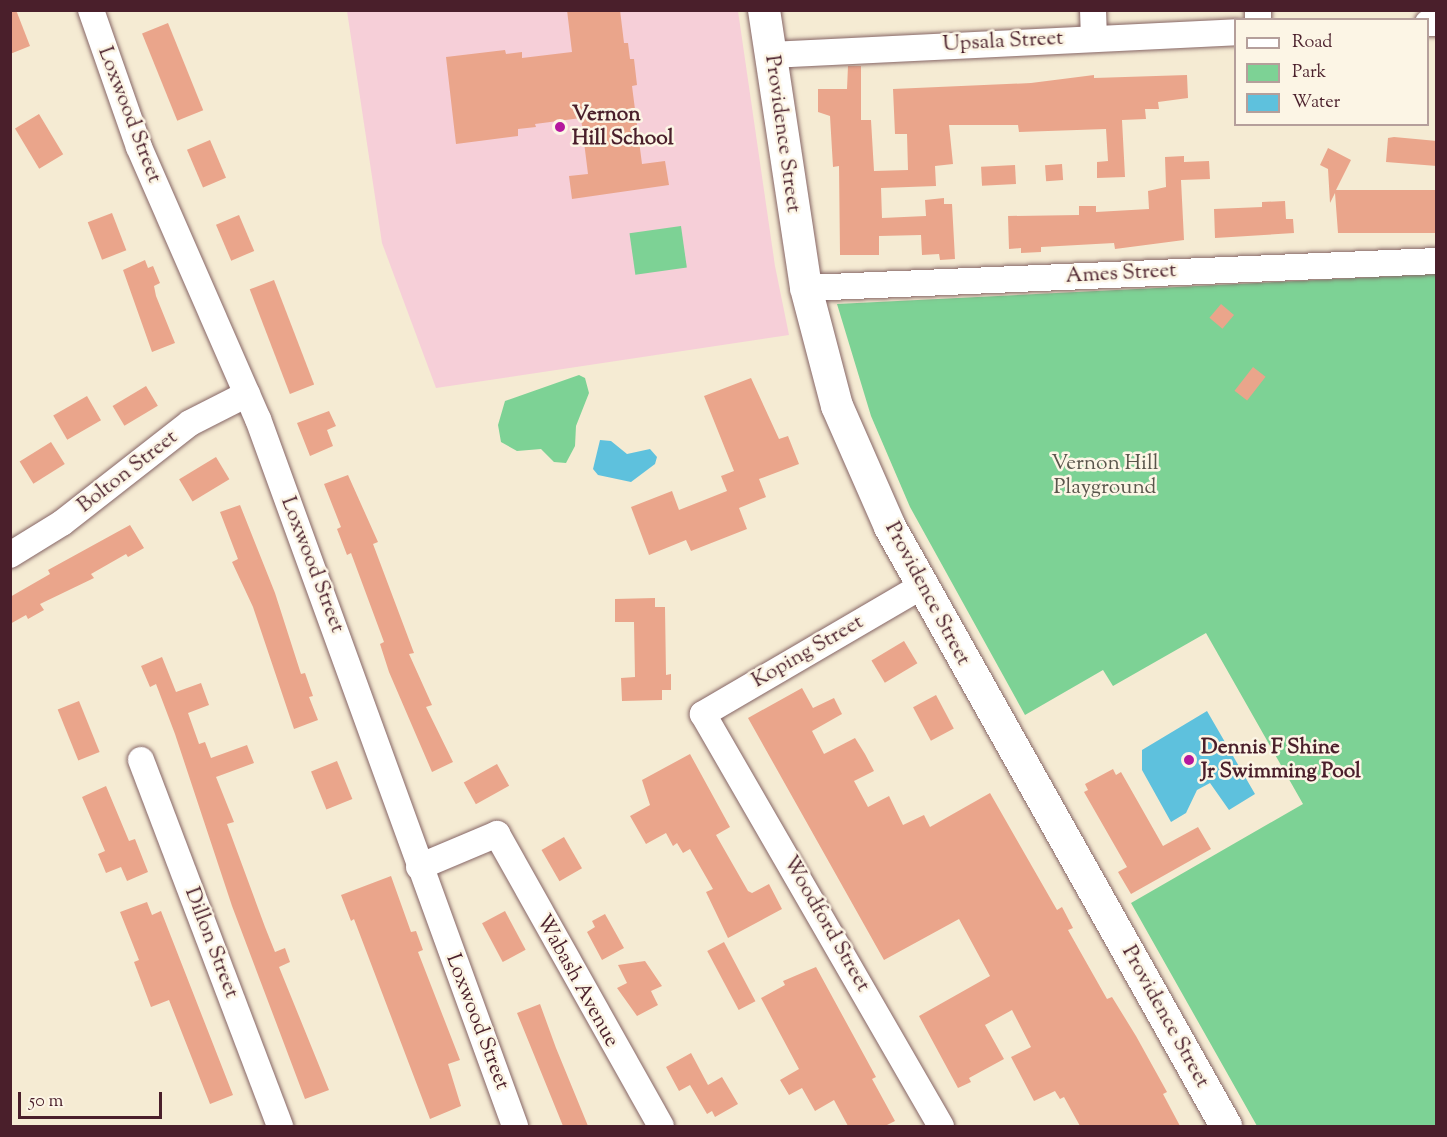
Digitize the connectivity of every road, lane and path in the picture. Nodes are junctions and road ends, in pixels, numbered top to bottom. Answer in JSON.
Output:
{"nodes":[{"id":1,"x":92,"y":10,"type":"edge"},
{"id":2,"x":764,"y":10,"type":"edge"},
{"id":3,"x":1093,"y":10,"type":"edge"},
{"id":4,"x":1234,"y":32,"type":"edge"},
{"id":5,"x":1094,"y":37,"type":"junction"},
{"id":6,"x":771,"y":55,"type":"junction"},
{"id":7,"x":1437,"y":261,"type":"edge"},
{"id":8,"x":806,"y":288,"type":"junction"},
{"id":9,"x":247,"y":394,"type":"junction"},
{"id":10,"x":10,"y":555,"type":"edge"},
{"id":11,"x":922,"y":586,"type":"junction"},
{"id":12,"x":709,"y":723,"type":"joint"},
{"id":13,"x":141,"y":760,"type":"dead end"},
{"id":14,"x":419,"y":867,"type":"junction"},
{"id":15,"x":280,"y":1126,"type":"edge"},
{"id":16,"x":513,"y":1126,"type":"edge"},
{"id":17,"x":660,"y":1126,"type":"edge"},
{"id":18,"x":941,"y":1126,"type":"edge"},
{"id":19,"x":1226,"y":1126,"type":"edge"}],
"edges":[{"from":1,"to":9,"type":"street","name":"Loxwood Street"},
{"from":2,"to":6,"type":"main road","name":"Providence Street"},
{"from":3,"to":5,"type":"street"},
{"from":4,"to":5,"type":"street","name":"Upsala Street"},
{"from":5,"to":6,"type":"street","name":"Upsala Street"},
{"from":6,"to":8,"type":"main road","name":"Providence Street"},
{"from":7,"to":8,"type":"street","name":"Ames Street"},
{"from":8,"to":11,"type":"main road","name":"Providence Street"},
{"from":9,"to":10,"type":"street","name":"Bolton Street"},
{"from":9,"to":14,"type":"street","name":"Loxwood Street"},
{"from":11,"to":12,"type":"street","name":"Koping Street"},
{"from":11,"to":19,"type":"main road","name":"Providence Street"},
{"from":12,"to":18,"type":"street","name":"Woodford Street"},
{"from":13,"to":15,"type":"street","name":"Dillon Street"},
{"from":14,"to":16,"type":"street","name":"Loxwood Street"},
{"from":14,"to":17,"type":"street","name":"Wabash Avenue"}]}
